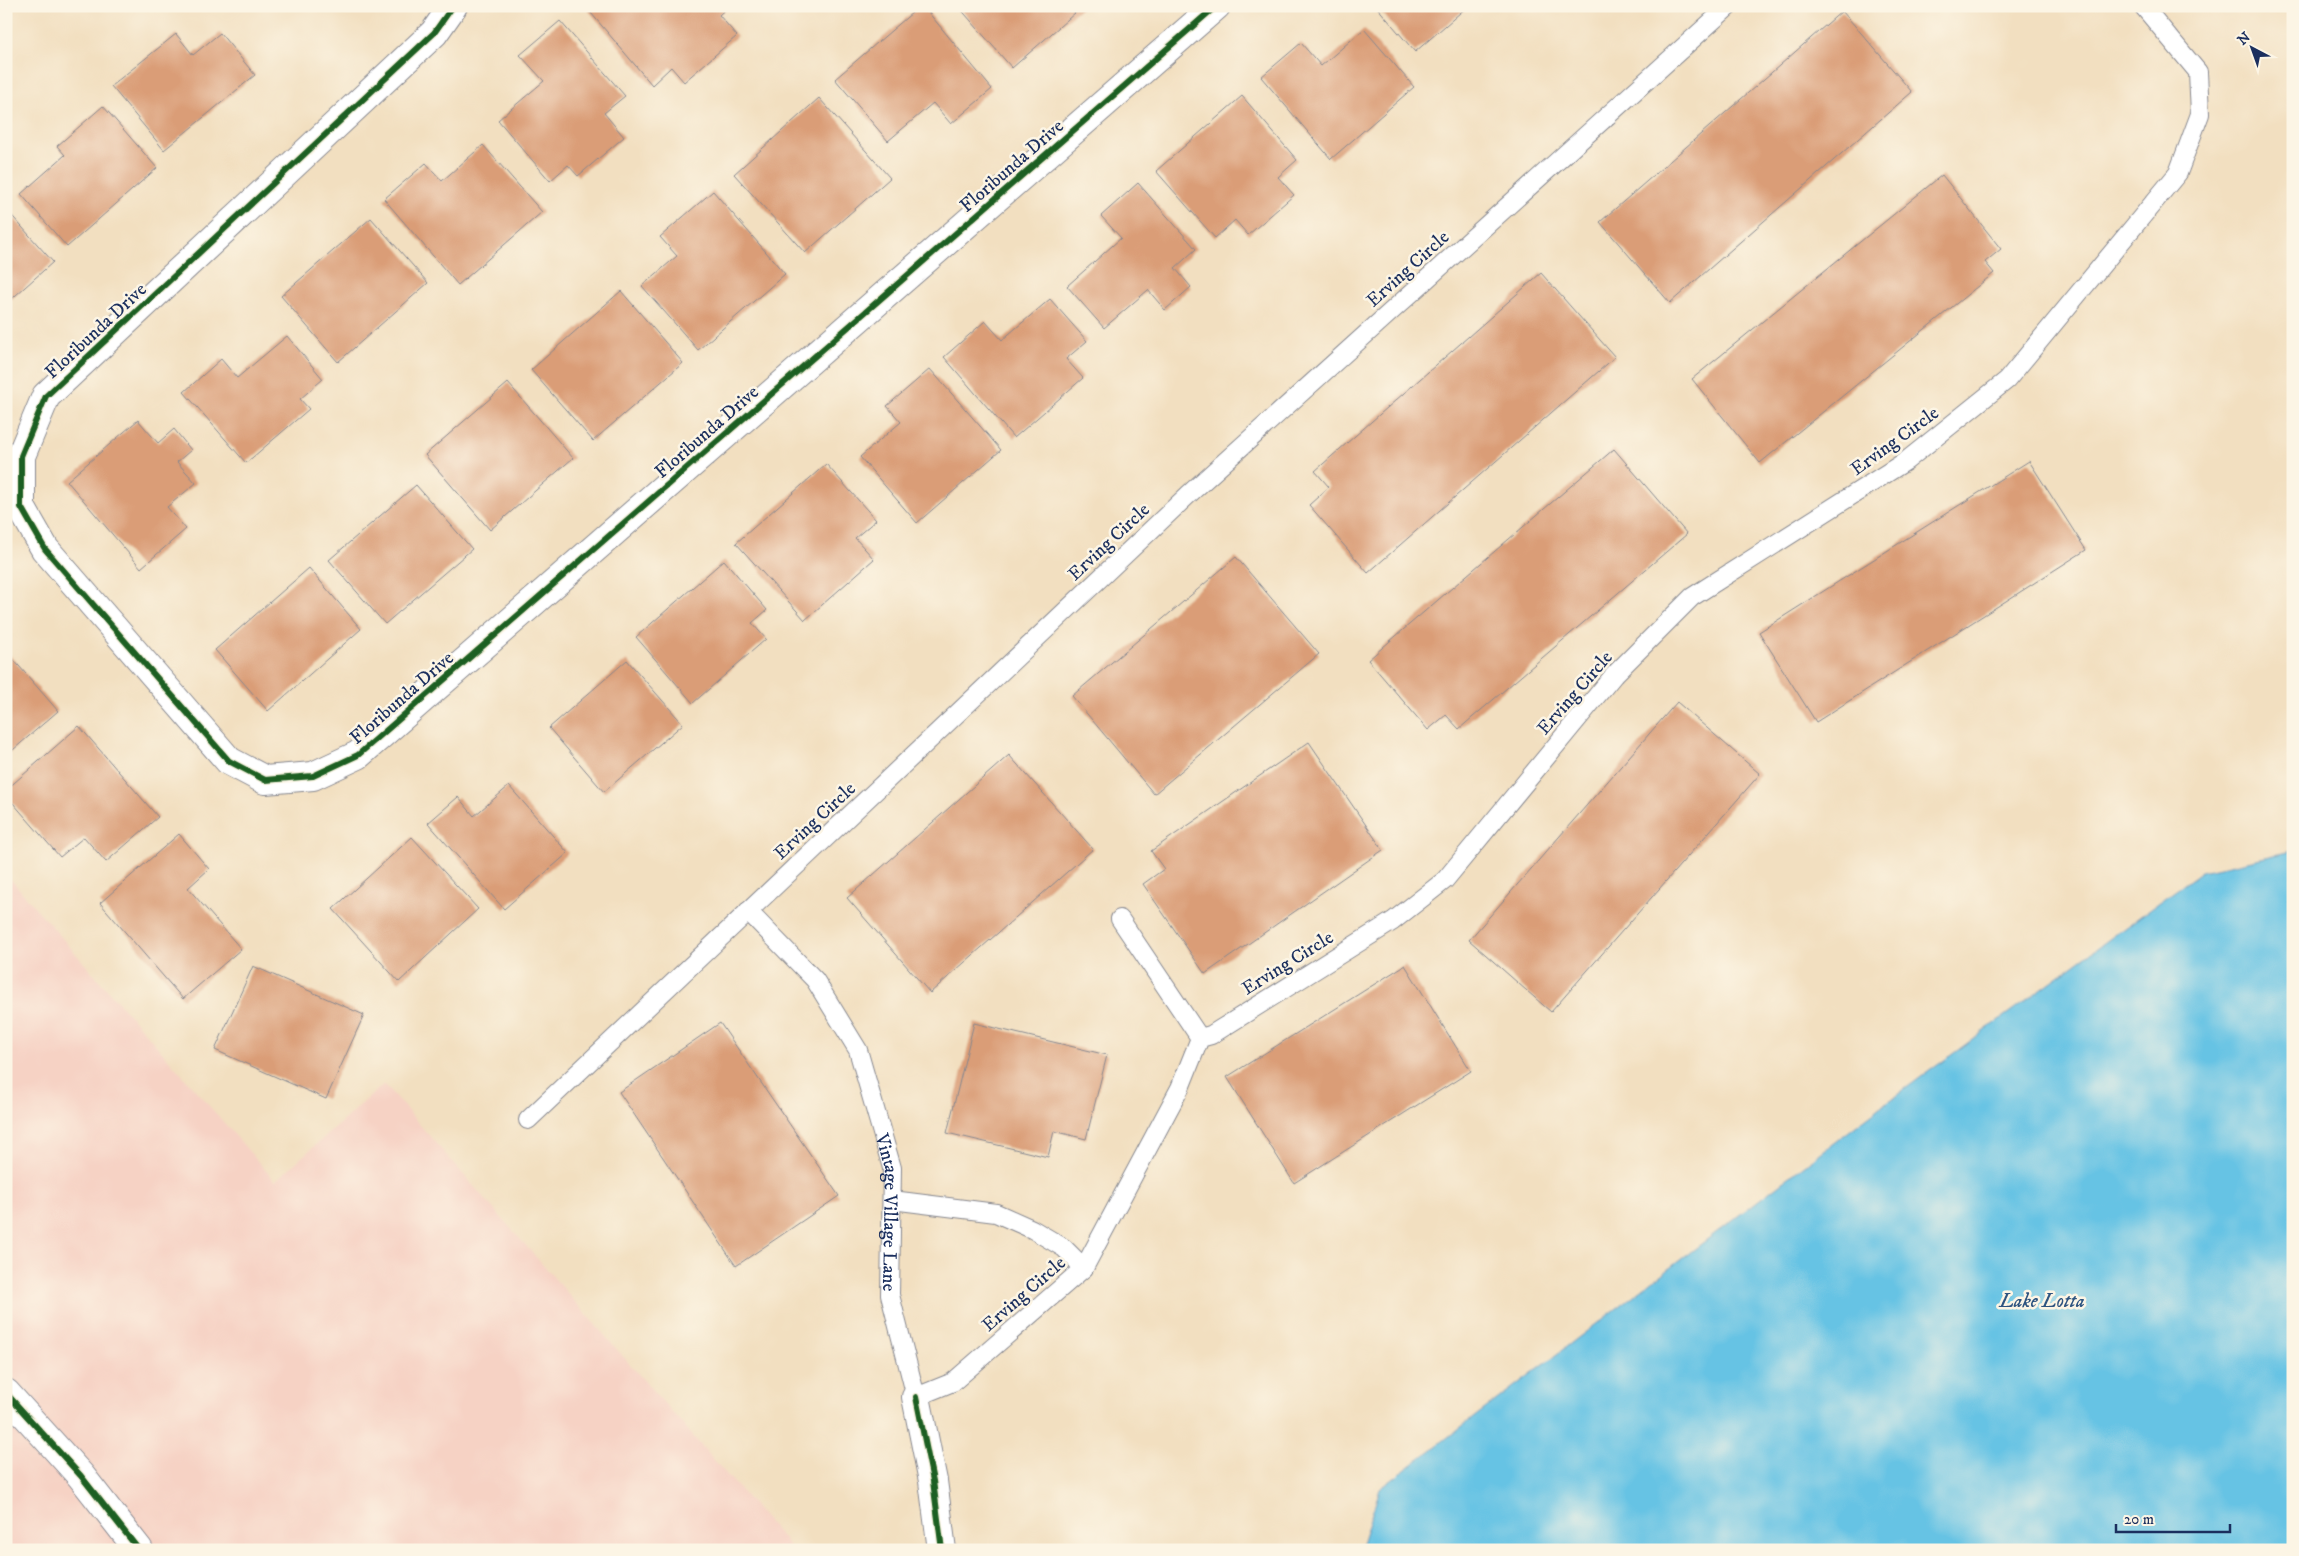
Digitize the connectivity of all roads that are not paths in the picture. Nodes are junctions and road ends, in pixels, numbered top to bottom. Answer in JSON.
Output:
{"nodes":[{"id":1,"x":453,"y":6,"type":"edge"},
{"id":2,"x":1216,"y":6,"type":"edge"},
{"id":3,"x":1729,"y":6,"type":"edge"},
{"id":4,"x":2143,"y":6,"type":"edge"},
{"id":5,"x":748,"y":911,"type":"junction"},
{"id":6,"x":1120,"y":919,"type":"dead end"},
{"id":7,"x":1200,"y":1038,"type":"junction"},
{"id":8,"x":528,"y":1120,"type":"dead end"},
{"id":9,"x":892,"y":1200,"type":"junction"},
{"id":10,"x":1084,"y":1268,"type":"junction"},
{"id":11,"x":6,"y":1393,"type":"edge"},
{"id":12,"x":916,"y":1397,"type":"junction"},
{"id":13,"x":139,"y":1550,"type":"edge"},
{"id":14,"x":942,"y":1550,"type":"edge"}],
"edges":[{"from":1,"to":2,"type":"street","name":"Floribunda Drive"},
{"from":3,"to":5,"type":"lane","name":"Erving Circle"},
{"from":4,"to":7,"type":"lane","name":"Erving Circle"},
{"from":5,"to":8,"type":"lane","name":"Erving Circle"},
{"from":5,"to":9,"type":"lane","name":"Vintage Village Lane"},
{"from":6,"to":7,"type":"lane"},
{"from":7,"to":10,"type":"lane","name":"Erving Circle"},
{"from":9,"to":10,"type":"lane"},
{"from":9,"to":12,"type":"lane","name":"Vintage Village Lane"},
{"from":10,"to":12,"type":"lane","name":"Erving Circle"},
{"from":11,"to":13,"type":"street"},
{"from":12,"to":14,"type":"street","name":"Vintage Village Lane"}]}
